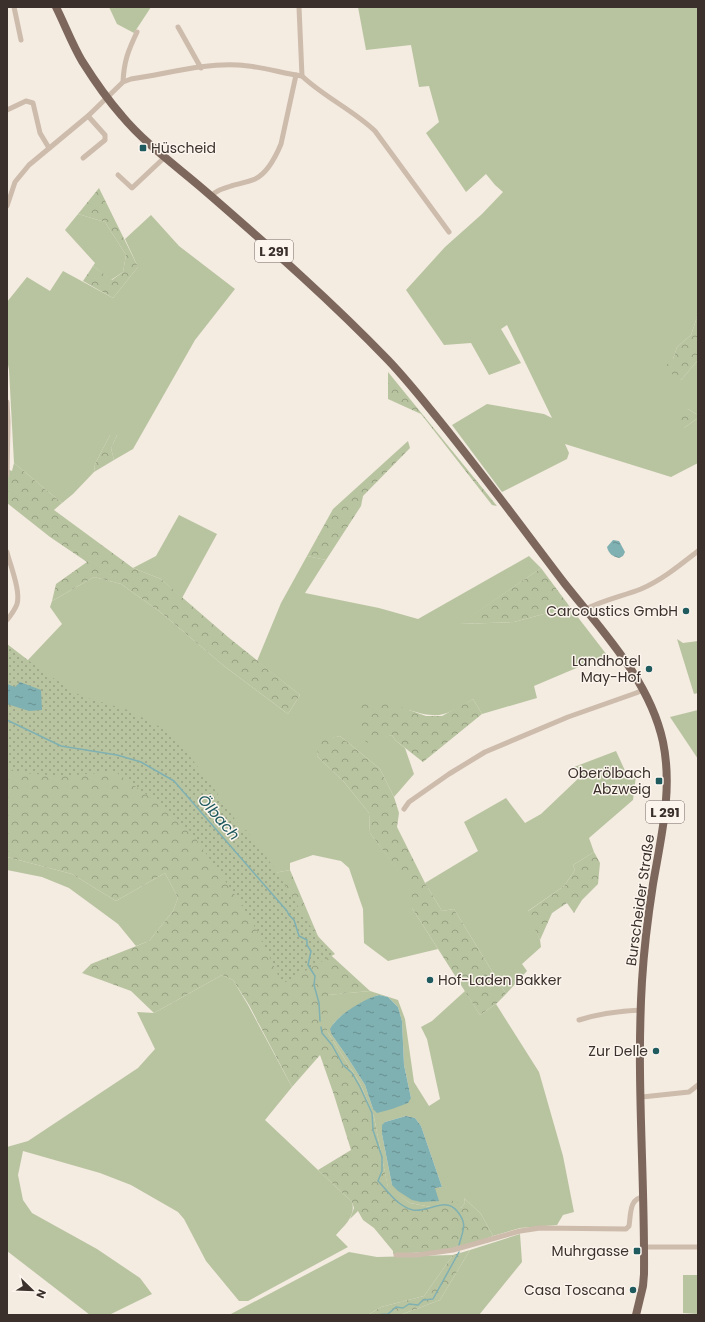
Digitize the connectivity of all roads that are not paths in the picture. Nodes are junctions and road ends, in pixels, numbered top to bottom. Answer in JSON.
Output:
{"nodes":[{"id":1,"x":14,"y":7,"type":"edge"},
{"id":2,"x":56,"y":7,"type":"edge"},
{"id":3,"x":299,"y":7,"type":"edge"},
{"id":4,"x":178,"y":26,"type":"dead end"},
{"id":5,"x":137,"y":32,"type":"dead end"},
{"id":6,"x":22,"y":40,"type":"dead end"},
{"id":7,"x":201,"y":68,"type":"junction"},
{"id":8,"x":296,"y":75,"type":"junction"},
{"id":9,"x":302,"y":76,"type":"junction"},
{"id":10,"x":123,"y":82,"type":"junction"},
{"id":11,"x":107,"y":97,"type":"junction"},
{"id":12,"x":7,"y":110,"type":"edge"},
{"id":13,"x":88,"y":116,"type":"junction"},
{"id":14,"x":49,"y":148,"type":"junction"},
{"id":15,"x":165,"y":157,"type":"junction"},
{"id":16,"x":83,"y":158,"type":"dead end"},
{"id":17,"x":118,"y":175,"type":"dead end"},
{"id":18,"x":211,"y":196,"type":"junction"},
{"id":19,"x":7,"y":206,"type":"edge"},
{"id":20,"x":449,"y":232,"type":"dead end"},
{"id":21,"x":7,"y":402,"type":"edge"},
{"id":22,"x":7,"y":475,"type":"edge"},
{"id":23,"x":698,"y":551,"type":"edge"},
{"id":24,"x":7,"y":552,"type":"edge"},
{"id":25,"x":586,"y":609,"type":"junction"},
{"id":26,"x":7,"y":620,"type":"edge"},
{"id":27,"x":643,"y":690,"type":"junction"},
{"id":28,"x":404,"y":809,"type":"dead end"},
{"id":29,"x":641,"y":1010,"type":"junction"},
{"id":30,"x":579,"y":1020,"type":"dead end"},
{"id":31,"x":698,"y":1084,"type":"edge"},
{"id":32,"x":642,"y":1097,"type":"junction"},
{"id":33,"x":644,"y":1197,"type":"junction"},
{"id":34,"x":698,"y":1247,"type":"edge"},
{"id":35,"x":644,"y":1248,"type":"junction"},
{"id":36,"x":396,"y":1255,"type":"dead end"},
{"id":37,"x":636,"y":1315,"type":"edge"}],
"edges":[{"from":1,"to":6,"type":"street"},
{"from":2,"to":11,"type":"main road","number":"L 291"},
{"from":3,"to":9,"type":"street"},
{"from":4,"to":7,"type":"street"},
{"from":5,"to":10,"type":"street"},
{"from":7,"to":8,"type":"street"},
{"from":7,"to":10,"type":"street"},
{"from":8,"to":9,"type":"street"},
{"from":8,"to":18,"type":"street"},
{"from":9,"to":20,"type":"street"},
{"from":10,"to":11,"type":"street"},
{"from":11,"to":13,"type":"street"},
{"from":11,"to":15,"type":"main road","number":"L 291"},
{"from":12,"to":14,"type":"street"},
{"from":13,"to":14,"type":"street"},
{"from":13,"to":16,"type":"street"},
{"from":14,"to":19,"type":"street"},
{"from":15,"to":17,"type":"street"},
{"from":15,"to":18,"type":"main road","number":"L 291"},
{"from":18,"to":25,"type":"main road","name":"Burscheider Straße","number":"L 291"},
{"from":21,"to":22,"type":"street"},
{"from":23,"to":25,"type":"street"},
{"from":24,"to":26,"type":"street"},
{"from":25,"to":27,"type":"main road","name":"Burscheider Straße","number":"L 291"},
{"from":27,"to":28,"type":"street"},
{"from":27,"to":29,"type":"main road","name":"Burscheider Straße","number":"L 291"},
{"from":29,"to":30,"type":"street"},
{"from":29,"to":32,"type":"main road","name":"Burscheider Straße","number":"L 291"},
{"from":31,"to":32,"type":"street"},
{"from":32,"to":33,"type":"main road","name":"Burscheider Straße","number":"L 291"},
{"from":33,"to":35,"type":"main road","name":"Burscheider Straße","number":"L 291"},
{"from":33,"to":36,"type":"street"},
{"from":34,"to":35,"type":"street"},
{"from":35,"to":37,"type":"main road","name":"Burscheider Straße","number":"L 291"}]}
